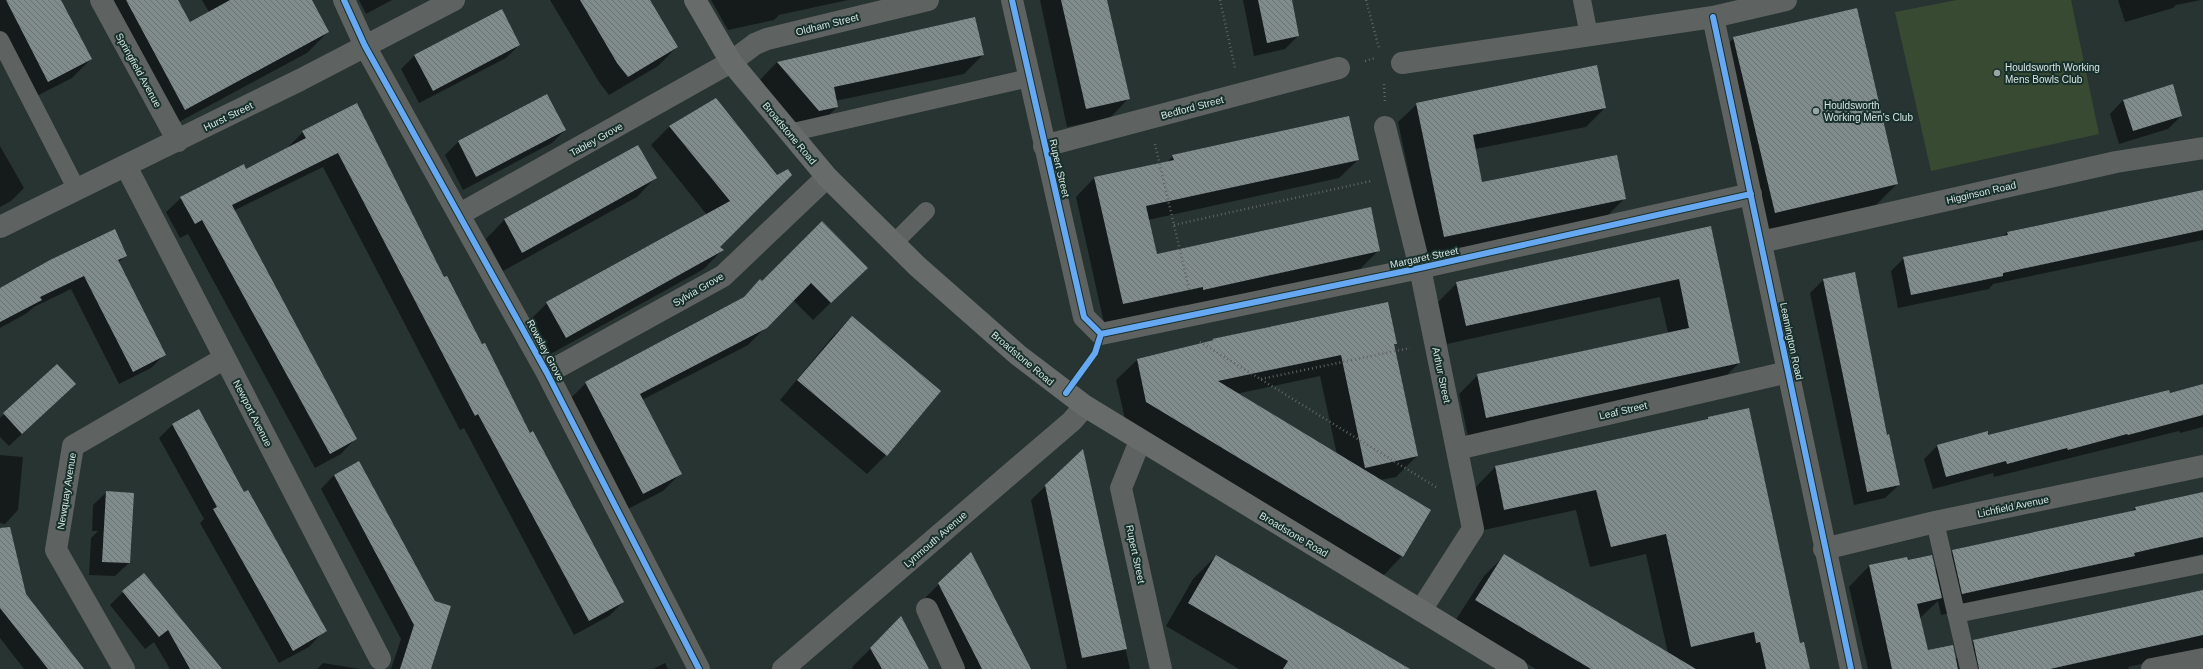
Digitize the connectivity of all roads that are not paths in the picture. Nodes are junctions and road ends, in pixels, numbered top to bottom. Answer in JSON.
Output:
{"nodes":[{"id":1,"x":101,"y":0,"type":"edge"},
{"id":2,"x":344,"y":0,"type":"edge"},
{"id":3,"x":454,"y":0,"type":"edge"},
{"id":4,"x":695,"y":0,"type":"edge"},
{"id":5,"x":928,"y":0,"type":"edge"},
{"id":6,"x":1012,"y":0,"type":"edge"},
{"id":7,"x":1582,"y":0,"type":"edge"},
{"id":8,"x":1786,"y":0,"type":"edge"},
{"id":9,"x":1713,"y":17,"type":"junction"},
{"id":10,"x":1589,"y":35,"type":"junction"},
{"id":11,"x":0,"y":40,"type":"edge"},
{"id":12,"x":365,"y":46,"type":"junction"},
{"id":13,"x":731,"y":62,"type":"junction"},
{"id":14,"x":1402,"y":62,"type":"dead end"},
{"id":15,"x":1339,"y":68,"type":"dead end"},
{"id":16,"x":1029,"y":78,"type":"junction"},
{"id":17,"x":1385,"y":127,"type":"dead end"},
{"id":18,"x":789,"y":133,"type":"junction"},
{"id":19,"x":178,"y":141,"type":"junction"},
{"id":20,"x":1044,"y":146,"type":"junction"},
{"id":21,"x":2203,"y":148,"type":"edge"},
{"id":22,"x":126,"y":166,"type":"junction"},
{"id":23,"x":827,"y":177,"type":"junction"},
{"id":24,"x":77,"y":190,"type":"junction"},
{"id":25,"x":1751,"y":194,"type":"junction"},
{"id":26,"x":926,"y":211,"type":"dead end"},
{"id":27,"x":460,"y":214,"type":"junction"},
{"id":28,"x":0,"y":227,"type":"edge"},
{"id":29,"x":1761,"y":242,"type":"junction"},
{"id":30,"x":894,"y":243,"type":"junction"},
{"id":31,"x":1420,"y":268,"type":"junction"},
{"id":32,"x":1101,"y":334,"type":"joint"},
{"id":33,"x":225,"y":358,"type":"junction"},
{"id":34,"x":1788,"y":372,"type":"junction"},
{"id":35,"x":547,"y":373,"type":"junction"},
{"id":36,"x":1085,"y":406,"type":"junction"},
{"id":37,"x":1140,"y":440,"type":"junction"},
{"id":38,"x":1457,"y":449,"type":"junction"},
{"id":39,"x":2203,"y":466,"type":"edge"},
{"id":40,"x":1935,"y":522,"type":"junction"},
{"id":41,"x":1824,"y":549,"type":"junction"},
{"id":42,"x":2203,"y":564,"type":"edge"},
{"id":43,"x":927,"y":609,"type":"dead end"},
{"id":44,"x":1421,"y":610,"type":"junction"},
{"id":45,"x":1956,"y":614,"type":"junction"},
{"id":46,"x":380,"y":659,"type":"dead end"},
{"id":47,"x":2203,"y":659,"type":"edge"},
{"id":48,"x":2163,"y":668,"type":"edge"},
{"id":49,"x":124,"y":669,"type":"edge"},
{"id":50,"x":699,"y":669,"type":"edge"},
{"id":51,"x":783,"y":669,"type":"edge"},
{"id":52,"x":954,"y":669,"type":"edge"},
{"id":53,"x":1161,"y":669,"type":"edge"},
{"id":54,"x":1517,"y":669,"type":"edge"},
{"id":55,"x":1851,"y":669,"type":"edge"},
{"id":56,"x":1969,"y":669,"type":"edge"}],
"edges":[{"from":1,"to":19,"type":"street","name":"Springfield Avenue"},
{"from":2,"to":12,"type":"street","name":"Rowsley Grove"},
{"from":3,"to":12,"type":"street","name":"Hurst Street"},
{"from":4,"to":13,"type":"main road","name":"Broadstone Road"},
{"from":5,"to":13,"type":"street","name":"Oldham Street"},
{"from":6,"to":16,"type":"street","name":"Rupert Street"},
{"from":7,"to":10,"type":"lane"},
{"from":8,"to":9,"type":"street"},
{"from":9,"to":10,"type":"street"},
{"from":9,"to":25,"type":"street","name":"Leamington Road"},
{"from":10,"to":14,"type":"street"},
{"from":11,"to":24,"type":"lane"},
{"from":12,"to":19,"type":"street","name":"Hurst Street"},
{"from":12,"to":27,"type":"street","name":"Rowsley Grove"},
{"from":13,"to":18,"type":"main road","name":"Broadstone Road"},
{"from":13,"to":27,"type":"street","name":"Tabley Grove"},
{"from":15,"to":20,"type":"street","name":"Bedford Street"},
{"from":16,"to":18,"type":"lane"},
{"from":16,"to":20,"type":"street","name":"Rupert Street"},
{"from":17,"to":31,"type":"street","name":"Arthur Street"},
{"from":18,"to":23,"type":"main road","name":"Broadstone Road"},
{"from":19,"to":22,"type":"street","name":"Hurst Street"},
{"from":20,"to":32,"type":"street","name":"Rupert Street"},
{"from":21,"to":29,"type":"street","name":"Higginson Road"},
{"from":22,"to":24,"type":"street","name":"Hurst Street"},
{"from":22,"to":33,"type":"street","name":"Newport Avenue"},
{"from":23,"to":30,"type":"main road","name":"Broadstone Road"},
{"from":23,"to":35,"type":"street","name":"Sylvia Grove"},
{"from":24,"to":28,"type":"street","name":"Hurst Street"},
{"from":25,"to":29,"type":"street","name":"Leamington Road"},
{"from":25,"to":31,"type":"street","name":"Margaret Street"},
{"from":26,"to":30,"type":"lane"},
{"from":27,"to":35,"type":"street","name":"Rowsley Grove"},
{"from":29,"to":34,"type":"street","name":"Leamington Road"},
{"from":30,"to":36,"type":"main road","name":"Broadstone Road"},
{"from":31,"to":32,"type":"street","name":"Margaret Street"},
{"from":31,"to":38,"type":"street","name":"Arthur Street"},
{"from":33,"to":46,"type":"street","name":"Newport Avenue"},
{"from":33,"to":49,"type":"street","name":"Newquay Avenue"},
{"from":34,"to":38,"type":"street","name":"Leaf Street"},
{"from":34,"to":41,"type":"street","name":"Leamington Road"},
{"from":35,"to":50,"type":"street","name":"Rowsley Grove"},
{"from":36,"to":37,"type":"main road","name":"Broadstone Road"},
{"from":36,"to":51,"type":"street","name":"Lynmouth Avenue"},
{"from":37,"to":44,"type":"main road","name":"Broadstone Road"},
{"from":37,"to":53,"type":"street","name":"Rupert Street"},
{"from":38,"to":44,"type":"street","name":"Arthur Street"},
{"from":39,"to":40,"type":"street","name":"Lichfield Avenue"},
{"from":40,"to":41,"type":"street","name":"Lichfield Avenue"},
{"from":40,"to":45,"type":"lane"},
{"from":41,"to":55,"type":"street","name":"Leamington Road"},
{"from":42,"to":45,"type":"lane"},
{"from":43,"to":52,"type":"street"},
{"from":44,"to":54,"type":"main road","name":"Broadstone Road"},
{"from":45,"to":56,"type":"lane"},
{"from":47,"to":48,"type":"street"}]}
